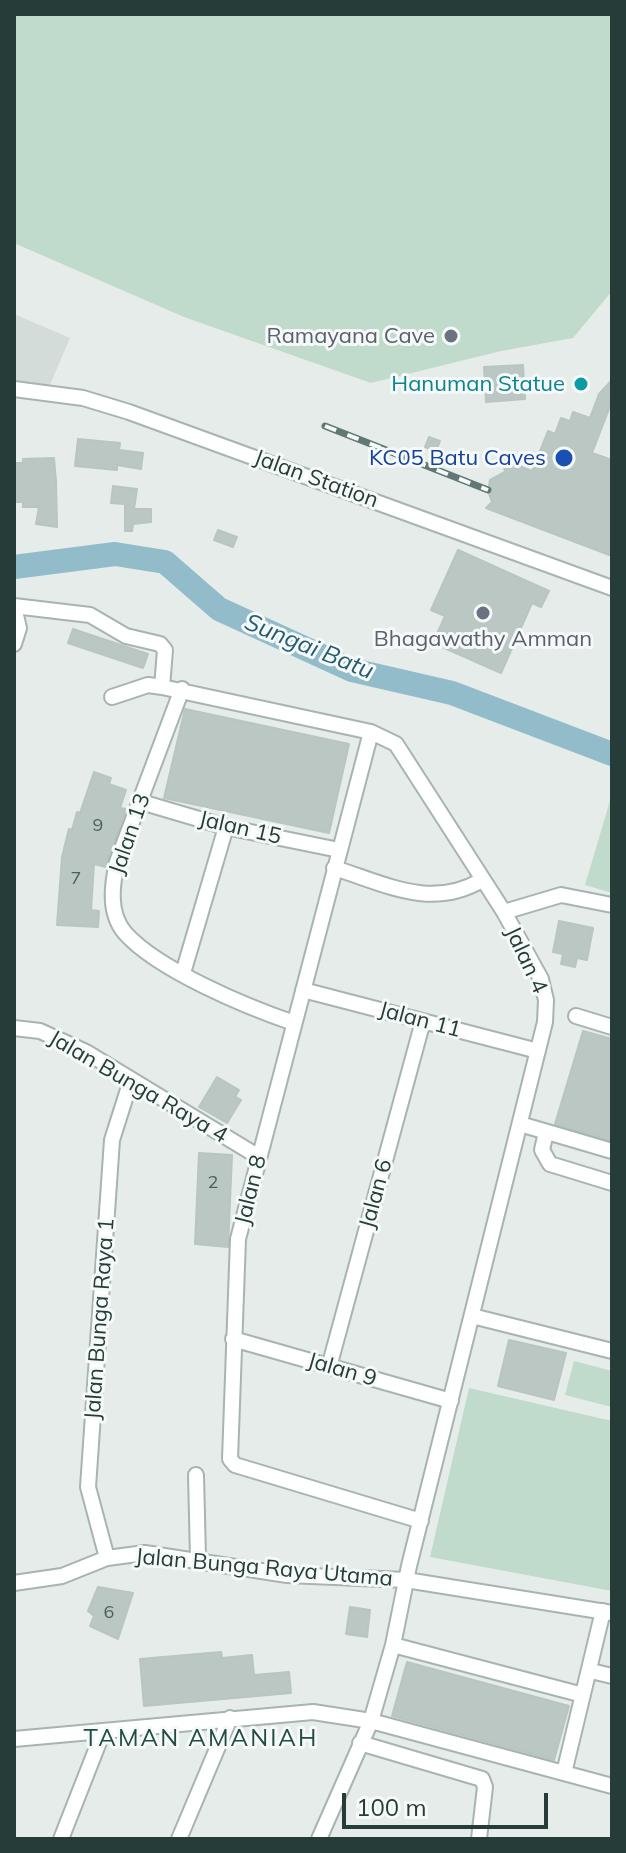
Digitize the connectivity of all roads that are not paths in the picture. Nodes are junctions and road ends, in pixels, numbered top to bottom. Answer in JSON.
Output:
{"nodes":[{"id":1,"x":14,"y":389,"type":"edge"},
{"id":2,"x":612,"y":588,"type":"edge"},
{"id":3,"x":14,"y":607,"type":"edge"},
{"id":4,"x":14,"y":644,"type":"edge"},
{"id":5,"x":162,"y":687,"type":"junction"},
{"id":6,"x":182,"y":689,"type":"junction"},
{"id":7,"x":112,"y":697,"type":"dead end"},
{"id":8,"x":371,"y":732,"type":"junction"},
{"id":9,"x":141,"y":802,"type":"junction"},
{"id":10,"x":226,"y":827,"type":"junction"},
{"id":11,"x":339,"y":850,"type":"junction"},
{"id":12,"x":334,"y":868,"type":"junction"},
{"id":13,"x":482,"y":880,"type":"junction"},
{"id":14,"x":612,"y":905,"type":"edge"},
{"id":15,"x":504,"y":912,"type":"junction"},
{"id":16,"x":183,"y":973,"type":"junction"},
{"id":17,"x":303,"y":990,"type":"junction"},
{"id":18,"x":576,"y":1016,"type":"dead end"},
{"id":19,"x":423,"y":1021,"type":"junction"},
{"id":20,"x":294,"y":1023,"type":"junction"},
{"id":21,"x":612,"y":1027,"type":"edge"},
{"id":22,"x":14,"y":1028,"type":"edge"},
{"id":23,"x":538,"y":1051,"type":"junction"},
{"id":24,"x":131,"y":1080,"type":"junction"},
{"id":25,"x":520,"y":1124,"type":"junction"},
{"id":26,"x":546,"y":1132,"type":"junction"},
{"id":27,"x":612,"y":1151,"type":"edge"},
{"id":28,"x":259,"y":1157,"type":"junction"},
{"id":29,"x":612,"y":1183,"type":"edge"},
{"id":30,"x":472,"y":1316,"type":"junction"},
{"id":31,"x":233,"y":1339,"type":"junction"},
{"id":32,"x":612,"y":1351,"type":"edge"},
{"id":33,"x":329,"y":1367,"type":"junction"},
{"id":34,"x":451,"y":1401,"type":"junction"},
{"id":35,"x":196,"y":1475,"type":"dead end"},
{"id":36,"x":421,"y":1521,"type":"junction"},
{"id":37,"x":107,"y":1558,"type":"junction"},
{"id":38,"x":198,"y":1558,"type":"junction"},
{"id":39,"x":406,"y":1580,"type":"junction"},
{"id":40,"x":14,"y":1583,"type":"edge"},
{"id":41,"x":608,"y":1612,"type":"edge"},
{"id":42,"x":393,"y":1645,"type":"junction"},
{"id":43,"x":591,"y":1671,"type":"junction"},
{"id":44,"x":612,"y":1676,"type":"edge"},
{"id":45,"x":583,"y":1695,"type":"junction"},
{"id":46,"x":230,"y":1718,"type":"junction"},
{"id":47,"x":371,"y":1721,"type":"junction"},
{"id":48,"x":103,"y":1732,"type":"junction"},
{"id":49,"x":14,"y":1739,"type":"edge"},
{"id":50,"x":360,"y":1743,"type":"junction"},
{"id":51,"x":564,"y":1773,"type":"junction"},
{"id":52,"x":612,"y":1786,"type":"edge"},
{"id":53,"x":61,"y":1839,"type":"edge"},
{"id":54,"x":179,"y":1839,"type":"edge"},
{"id":55,"x":319,"y":1839,"type":"edge"},
{"id":56,"x":479,"y":1839,"type":"edge"}],
"edges":[{"from":1,"to":2,"type":"street","name":"Jalan Station"},
{"from":3,"to":4,"type":"street"},
{"from":3,"to":5,"type":"street"},
{"from":5,"to":6,"type":"street","name":"Jalan 4"},
{"from":5,"to":7,"type":"street","name":"Jalan 4"},
{"from":6,"to":8,"type":"street","name":"Jalan 4"},
{"from":6,"to":9,"type":"street","name":"Jalan 13"},
{"from":8,"to":11,"type":"street","name":"Jalan 8"},
{"from":8,"to":13,"type":"street","name":"Jalan 4"},
{"from":9,"to":10,"type":"street","name":"Jalan 15"},
{"from":9,"to":16,"type":"street","name":"Jalan 13"},
{"from":10,"to":11,"type":"street","name":"Jalan 15"},
{"from":10,"to":16,"type":"street"},
{"from":11,"to":12,"type":"street","name":"Jalan 8"},
{"from":12,"to":13,"type":"street"},
{"from":12,"to":17,"type":"street","name":"Jalan 8"},
{"from":13,"to":15,"type":"street","name":"Jalan 4"},
{"from":14,"to":15,"type":"street"},
{"from":15,"to":23,"type":"street","name":"Jalan 4"},
{"from":16,"to":20,"type":"street","name":"Jalan 13"},
{"from":17,"to":19,"type":"street","name":"Jalan 11"},
{"from":17,"to":20,"type":"street","name":"Jalan 8"},
{"from":18,"to":21,"type":"street"},
{"from":19,"to":23,"type":"street","name":"Jalan 11"},
{"from":19,"to":33,"type":"street","name":"Jalan 6"},
{"from":20,"to":28,"type":"street","name":"Jalan 8"},
{"from":22,"to":24,"type":"street","name":"Jalan Bunga Raya 4"},
{"from":23,"to":25,"type":"street","name":"Jalan 4"},
{"from":24,"to":28,"type":"street","name":"Jalan Bunga Raya 4"},
{"from":24,"to":37,"type":"street","name":"Jalan Bunga Raya 1"},
{"from":25,"to":26,"type":"street"},
{"from":25,"to":30,"type":"street","name":"Jalan 4"},
{"from":26,"to":27,"type":"street"},
{"from":26,"to":29,"type":"street"},
{"from":28,"to":31,"type":"street","name":"Jalan 8"},
{"from":30,"to":32,"type":"street"},
{"from":30,"to":34,"type":"street","name":"Jalan 4"},
{"from":31,"to":33,"type":"street","name":"Jalan 9"},
{"from":31,"to":36,"type":"street","name":"Jalan 8"},
{"from":33,"to":34,"type":"street","name":"Jalan 9"},
{"from":34,"to":36,"type":"street","name":"Jalan 4"},
{"from":35,"to":38,"type":"street"},
{"from":36,"to":39,"type":"street","name":"Jalan 4"},
{"from":37,"to":38,"type":"street","name":"Jalan Bunga Raya Utama"},
{"from":37,"to":40,"type":"street","name":"Jalan Bunga Raya Utama"},
{"from":38,"to":39,"type":"street","name":"Jalan Bunga Raya Utama"},
{"from":39,"to":41,"type":"street","name":"Jalan Bunga Raya Utama"},
{"from":39,"to":42,"type":"street","name":"Jalan 4"},
{"from":41,"to":43,"type":"street"},
{"from":42,"to":45,"type":"street"},
{"from":42,"to":47,"type":"street","name":"Jalan 4"},
{"from":43,"to":44,"type":"street"},
{"from":43,"to":45,"type":"street"},
{"from":45,"to":51,"type":"street"},
{"from":46,"to":47,"type":"street"},
{"from":46,"to":48,"type":"street"},
{"from":46,"to":54,"type":"street"},
{"from":47,"to":50,"type":"street","name":"Jalan 4"},
{"from":47,"to":51,"type":"street"},
{"from":48,"to":49,"type":"street"},
{"from":48,"to":53,"type":"street"},
{"from":50,"to":55,"type":"street","name":"Jalan 4"},
{"from":50,"to":56,"type":"street"},
{"from":51,"to":52,"type":"street"}]}
